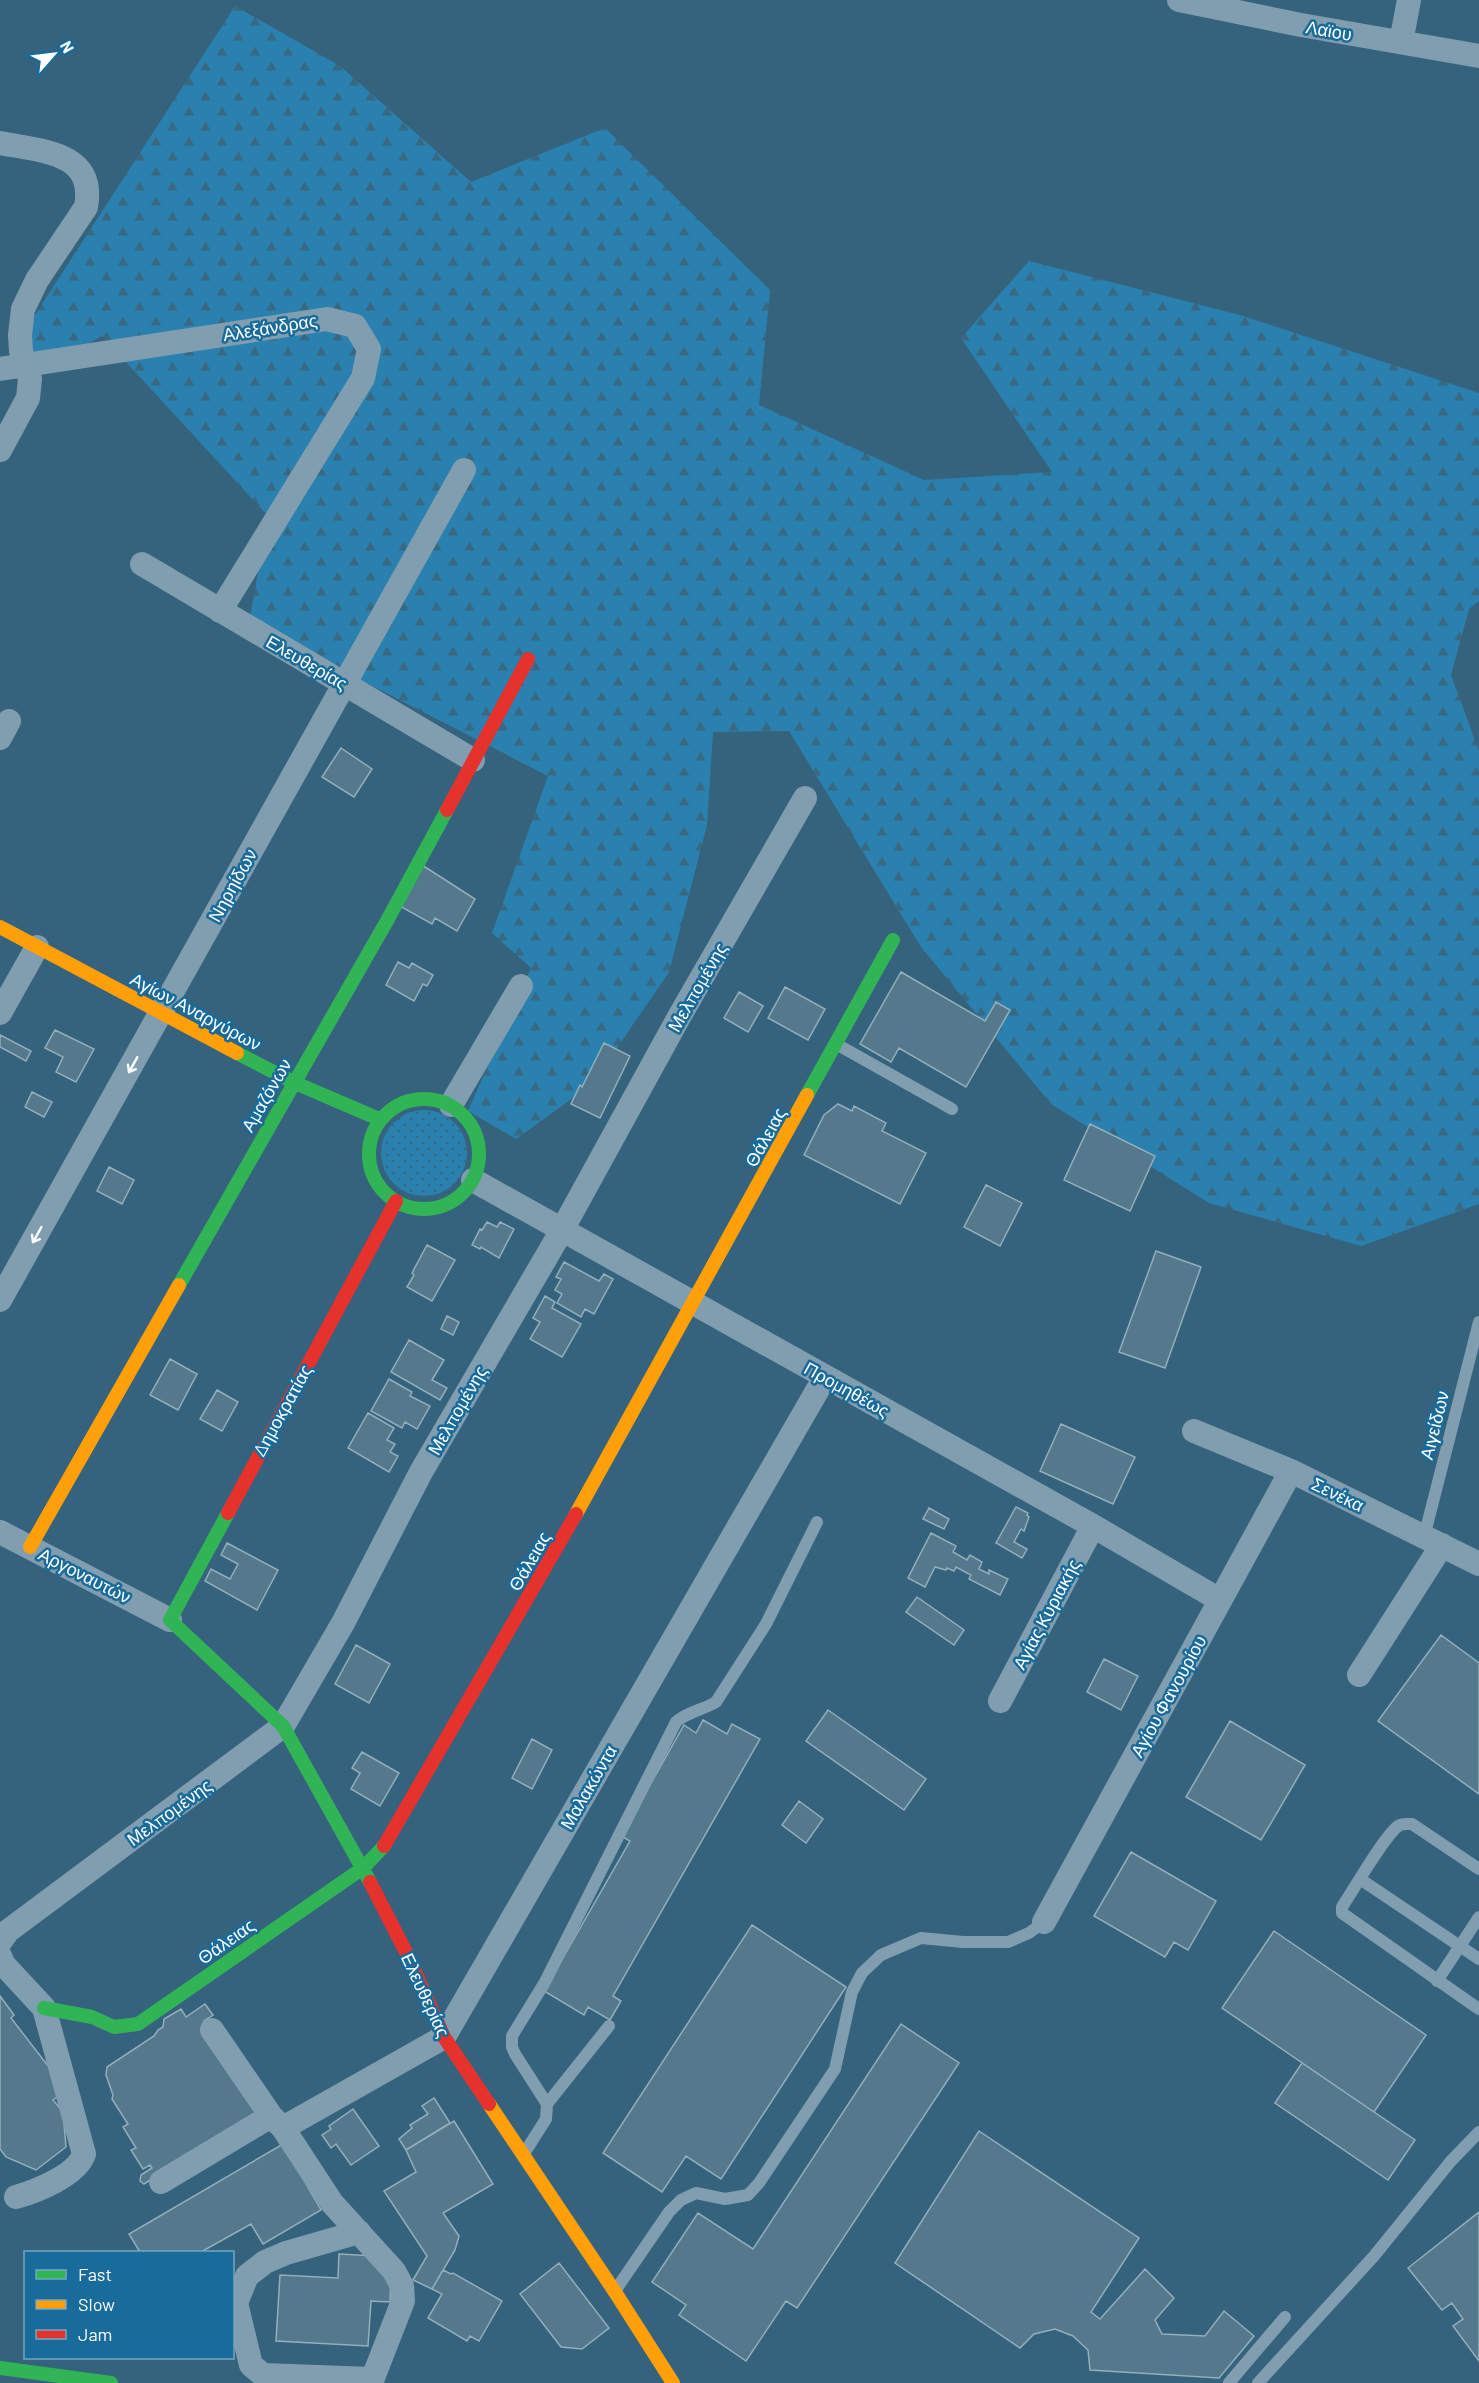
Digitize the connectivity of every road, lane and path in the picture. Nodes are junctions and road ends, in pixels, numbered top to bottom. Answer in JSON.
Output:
{"nodes":[{"id":1,"x":1179,"y":0,"type":"edge"},
{"id":2,"x":1409,"y":0,"type":"edge"},
{"id":3,"x":1401,"y":42,"type":"junction"},
{"id":4,"x":1479,"y":56,"type":"edge"},
{"id":5,"x":0,"y":143,"type":"edge"},
{"id":6,"x":25,"y":366,"type":"junction"},
{"id":7,"x":0,"y":369,"type":"edge"},
{"id":8,"x":0,"y":450,"type":"edge"},
{"id":9,"x":464,"y":470,"type":"dead end"},
{"id":10,"x":141,"y":564,"type":"dead end"},
{"id":11,"x":220,"y":610,"type":"junction"},
{"id":12,"x":528,"y":659,"type":"dead end"},
{"id":13,"x":344,"y":684,"type":"junction"},
{"id":14,"x":473,"y":760,"type":"junction"},
{"id":15,"x":805,"y":798,"type":"dead end"},
{"id":16,"x":0,"y":927,"type":"edge"},
{"id":17,"x":893,"y":940,"type":"dead end"},
{"id":18,"x":37,"y":947,"type":"junction"},
{"id":19,"x":521,"y":986,"type":"dead end"},
{"id":20,"x":0,"y":1013,"type":"edge"},
{"id":21,"x":162,"y":1014,"type":"junction"},
{"id":22,"x":837,"y":1044,"type":"junction"},
{"id":23,"x":293,"y":1082,"type":"junction"},
{"id":24,"x":451,"y":1105,"type":"junction"},
{"id":25,"x":952,"y":1109,"type":"dead end"},
{"id":26,"x":379,"y":1119,"type":"junction"},
{"id":27,"x":473,"y":1180,"type":"junction"},
{"id":28,"x":396,"y":1201,"type":"junction"},
{"id":29,"x":562,"y":1230,"type":"junction"},
{"id":30,"x":0,"y":1300,"type":"edge"},
{"id":31,"x":692,"y":1303,"type":"junction"},
{"id":32,"x":1479,"y":1322,"type":"edge"},
{"id":33,"x":825,"y":1377,"type":"junction"},
{"id":34,"x":1194,"y":1431,"type":"dead end"},
{"id":35,"x":1291,"y":1471,"type":"junction"},
{"id":36,"x":818,"y":1522,"type":"dead end"},
{"id":37,"x":1093,"y":1526,"type":"junction"},
{"id":38,"x":0,"y":1532,"type":"edge"},
{"id":39,"x":1433,"y":1541,"type":"junction"},
{"id":40,"x":30,"y":1547,"type":"junction"},
{"id":41,"x":1479,"y":1564,"type":"edge"},
{"id":42,"x":1220,"y":1600,"type":"junction"},
{"id":43,"x":170,"y":1620,"type":"junction"},
{"id":44,"x":1359,"y":1675,"type":"dead end"},
{"id":45,"x":1000,"y":1701,"type":"dead end"},
{"id":46,"x":283,"y":1726,"type":"junction"},
{"id":47,"x":363,"y":1869,"type":"junction"},
{"id":48,"x":1479,"y":1869,"type":"edge"},
{"id":49,"x":1360,"y":1879,"type":"junction"},
{"id":50,"x":1479,"y":1917,"type":"edge"},
{"id":51,"x":1044,"y":1922,"type":"joint"},
{"id":52,"x":4,"y":1937,"type":"edge"},
{"id":53,"x":1460,"y":1946,"type":"junction"},
{"id":54,"x":0,"y":1956,"type":"edge"},
{"id":55,"x":1479,"y":1959,"type":"edge"},
{"id":56,"x":1437,"y":1980,"type":"junction"},
{"id":57,"x":44,"y":2008,"type":"junction"},
{"id":58,"x":1479,"y":2009,"type":"edge"},
{"id":59,"x":609,"y":2026,"type":"dead end"},
{"id":60,"x":212,"y":2030,"type":"dead end"},
{"id":61,"x":444,"y":2037,"type":"junction"},
{"id":62,"x":547,"y":2104,"type":"junction"},
{"id":63,"x":277,"y":2122,"type":"junction"},
{"id":64,"x":1479,"y":2132,"type":"edge"},
{"id":65,"x":522,"y":2156,"type":"junction"},
{"id":66,"x":161,"y":2182,"type":"dead end"},
{"id":67,"x":16,"y":2197,"type":"dead end"},
{"id":68,"x":359,"y":2232,"type":"junction"},
{"id":69,"x":615,"y":2292,"type":"junction"},
{"id":70,"x":1285,"y":2317,"type":"dead end"},
{"id":71,"x":0,"y":2367,"type":"edge"},
{"id":72,"x":371,"y":2381,"type":"edge"},
{"id":73,"x":111,"y":2383,"type":"edge"},
{"id":74,"x":673,"y":2383,"type":"edge"},
{"id":75,"x":1229,"y":2383,"type":"edge"},
{"id":76,"x":1258,"y":2383,"type":"edge"}],
"edges":[{"from":1,"to":3,"type":"street","name":"Λαϊου"},
{"from":2,"to":3,"type":"street"},
{"from":3,"to":4,"type":"street","name":"Λαϊου"},
{"from":5,"to":6,"type":"street"},
{"from":6,"to":7,"type":"street","name":"Αλεξάνδρας"},
{"from":6,"to":8,"type":"street"},
{"from":6,"to":11,"type":"street","name":"Αλεξάνδρας"},
{"from":9,"to":13,"type":"street","name":"Νηρηίδων"},
{"from":10,"to":11,"type":"street","name":"Ελευθερίας"},
{"from":11,"to":13,"type":"street","name":"Ελευθερίας"},
{"from":12,"to":14,"type":"street","name":"Αμαζόνων"},
{"from":13,"to":14,"type":"street","name":"Ελευθερίας"},
{"from":13,"to":21,"type":"street","name":"Νηρηίδων"},
{"from":14,"to":23,"type":"street","name":"Αμαζόνων"},
{"from":15,"to":29,"type":"street","name":"Μελπομένης"},
{"from":16,"to":18,"type":"street","name":"Αγίων Αναργύρων"},
{"from":17,"to":22,"type":"street","name":"Θάλειας"},
{"from":18,"to":20,"type":"street"},
{"from":18,"to":21,"type":"street","name":"Αγίων Αναργύρων"},
{"from":19,"to":24,"type":"street"},
{"from":21,"to":23,"type":"street","name":"Αγίων Αναργύρων"},
{"from":21,"to":30,"type":"street","name":"Νηρηίδων","one_way":true},
{"from":22,"to":25,"type":"lane"},
{"from":22,"to":31,"type":"street","name":"Θάλειας"},
{"from":23,"to":26,"type":"street","name":"Αγίων Αναργύρων"},
{"from":23,"to":40,"type":"street","name":"Αμαζόνων"},
{"from":24,"to":26,"type":"street"},
{"from":24,"to":27,"type":"street"},
{"from":26,"to":28,"type":"street"},
{"from":27,"to":28,"type":"street"},
{"from":27,"to":29,"type":"street","name":"Προμηθέως"},
{"from":28,"to":43,"type":"street","name":"Δημοκρατίας"},
{"from":29,"to":31,"type":"street","name":"Προμηθέως"},
{"from":29,"to":46,"type":"street","name":"Μελπομένης"},
{"from":31,"to":33,"type":"street","name":"Προμηθέως"},
{"from":31,"to":47,"type":"street","name":"Θάλειας"},
{"from":32,"to":39,"type":"lane","name":"Αιγείδων"},
{"from":33,"to":37,"type":"street","name":"Προμηθέως"},
{"from":33,"to":61,"type":"street","name":"Μαλακώντα"},
{"from":34,"to":35,"type":"street","name":"Σενέκα"},
{"from":35,"to":39,"type":"street","name":"Σενέκα"},
{"from":35,"to":42,"type":"street","name":"Αγίου Φανουρίου"},
{"from":36,"to":62,"type":"lane"},
{"from":37,"to":42,"type":"street","name":"Προμηθέως"},
{"from":37,"to":45,"type":"street","name":"Αγίας Κυριακής"},
{"from":38,"to":40,"type":"street","name":"Αργοναυτών"},
{"from":39,"to":41,"type":"street","name":"Σενέκα"},
{"from":39,"to":44,"type":"street"},
{"from":40,"to":43,"type":"street","name":"Αργοναυτών"},
{"from":42,"to":51,"type":"street","name":"Αγίου Φανουρίου"},
{"from":43,"to":46,"type":"street","name":"Ελευθερίας"},
{"from":46,"to":47,"type":"street","name":"Ελευθερίας"},
{"from":46,"to":52,"type":"street","name":"Μελπομένης"},
{"from":47,"to":57,"type":"street","name":"Θάλειας"},
{"from":47,"to":61,"type":"street","name":"Ελευθερίας"},
{"from":48,"to":49,"type":"lane"},
{"from":49,"to":53,"type":"lane"},
{"from":49,"to":56,"type":"lane"},
{"from":50,"to":53,"type":"lane"},
{"from":51,"to":69,"type":"lane"},
{"from":53,"to":55,"type":"lane"},
{"from":53,"to":56,"type":"lane"},
{"from":54,"to":57,"type":"street"},
{"from":56,"to":58,"type":"lane"},
{"from":57,"to":67,"type":"street"},
{"from":59,"to":62,"type":"lane"},
{"from":60,"to":63,"type":"street"},
{"from":61,"to":63,"type":"street"},
{"from":61,"to":65,"type":"street","name":"Ελευθερίας"},
{"from":62,"to":65,"type":"lane"},
{"from":63,"to":66,"type":"street"},
{"from":63,"to":68,"type":"street"},
{"from":64,"to":76,"type":"lane"},
{"from":65,"to":69,"type":"street","name":"Ελευθερίας"},
{"from":68,"to":72,"type":"street"},
{"from":68,"to":72,"type":"street"},
{"from":69,"to":74,"type":"street","name":"Ελευθερίας"},
{"from":70,"to":75,"type":"lane"},
{"from":71,"to":73,"type":"street"}]}
